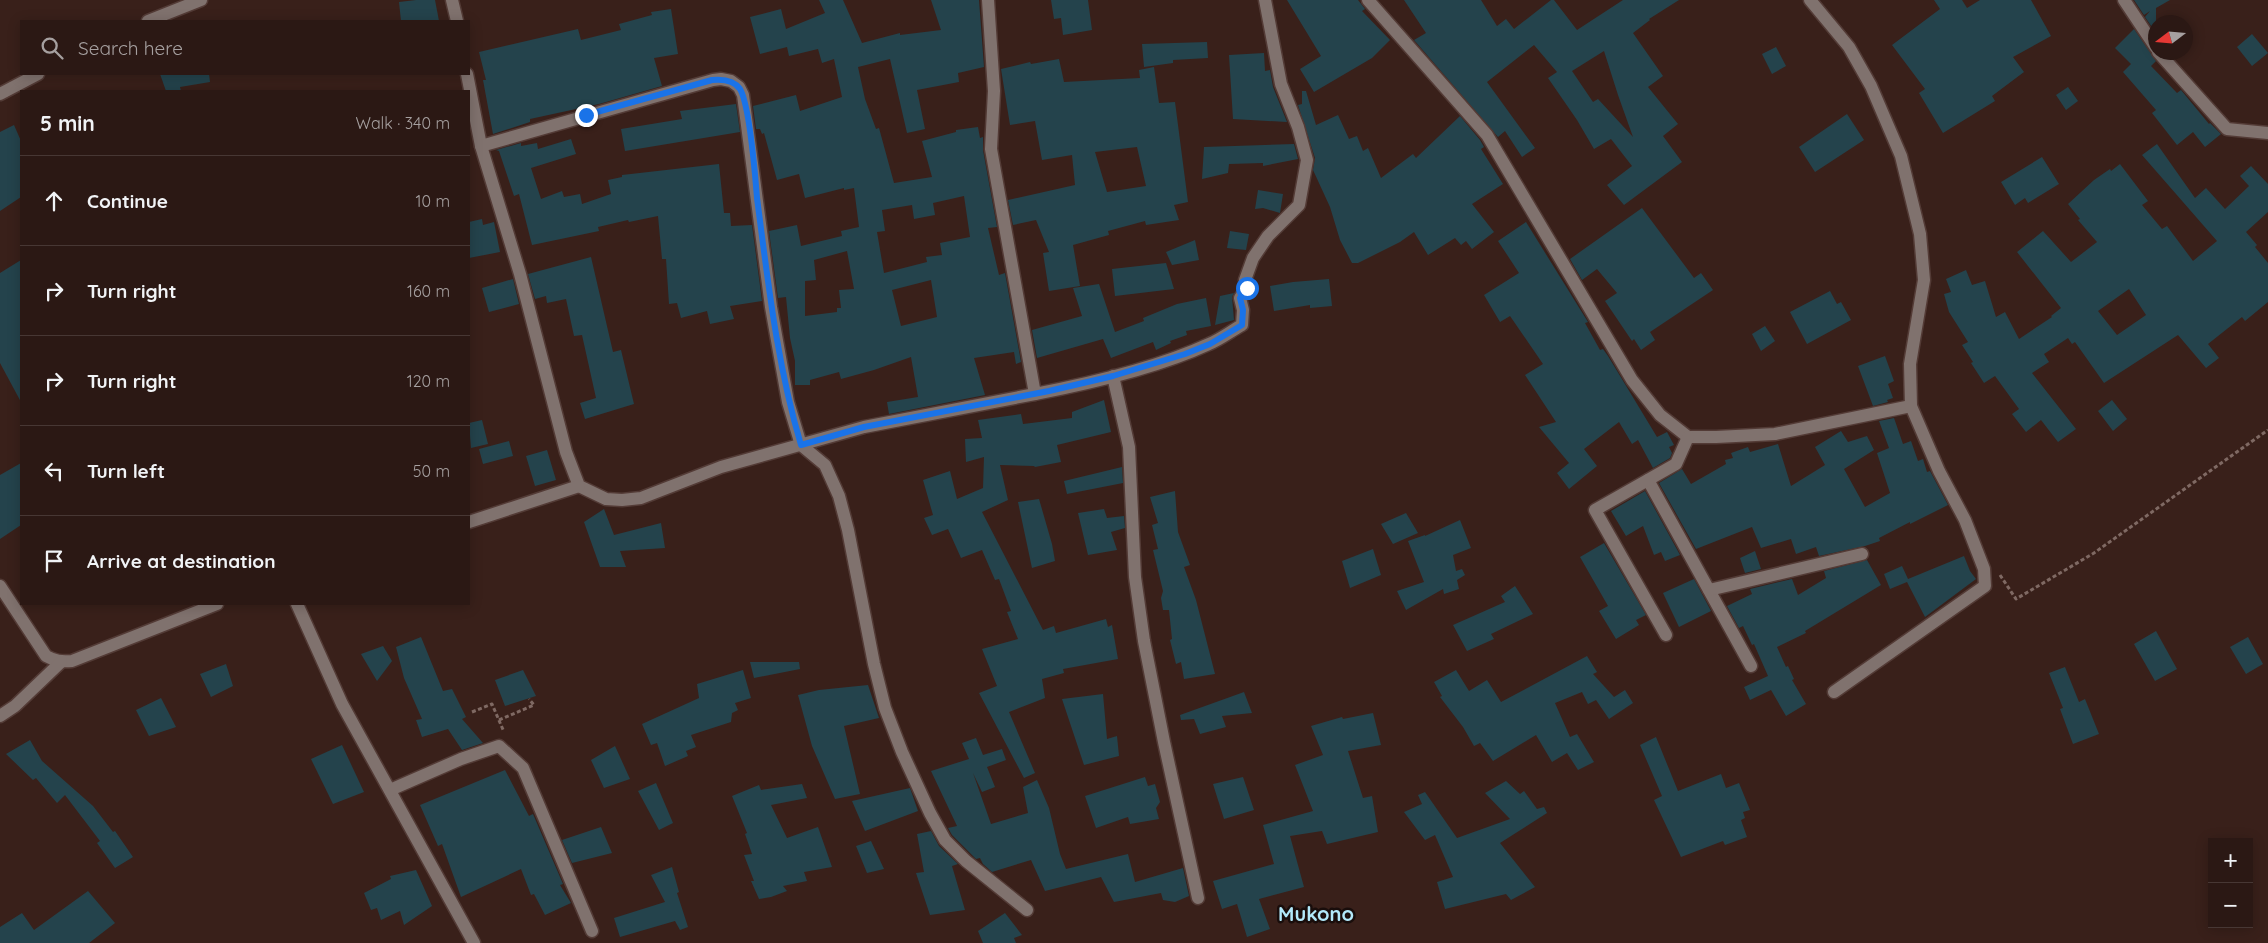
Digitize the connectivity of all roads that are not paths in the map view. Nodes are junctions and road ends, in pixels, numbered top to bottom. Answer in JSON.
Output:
{"nodes":[{"id":1,"x":201,"y":0,"type":"edge"},
{"id":2,"x":452,"y":0,"type":"edge"},
{"id":3,"x":988,"y":0,"type":"edge"},
{"id":4,"x":1265,"y":0,"type":"edge"},
{"id":5,"x":1368,"y":0,"type":"edge"},
{"id":6,"x":1810,"y":0,"type":"edge"},
{"id":7,"x":2124,"y":0,"type":"edge"},
{"id":8,"x":151,"y":20,"type":"edge"},
{"id":9,"x":457,"y":20,"type":"edge"},
{"id":10,"x":2148,"y":36,"type":"edge"},
{"id":11,"x":2165,"y":60,"type":"edge"},
{"id":12,"x":36,"y":75,"type":"edge"},
{"id":13,"x":467,"y":75,"type":"edge"},
{"id":14,"x":0,"y":94,"type":"edge"},
{"id":15,"x":2268,"y":133,"type":"edge"},
{"id":16,"x":481,"y":146,"type":"junction"},
{"id":17,"x":1113,"y":376,"type":"junction"},
{"id":18,"x":1036,"y":394,"type":"junction"},
{"id":19,"x":1911,"y":406,"type":"junction"},
{"id":20,"x":1688,"y":436,"type":"junction"},
{"id":21,"x":801,"y":445,"type":"junction"},
{"id":22,"x":1648,"y":480,"type":"junction"},
{"id":23,"x":579,"y":486,"type":"junction"},
{"id":24,"x":470,"y":522,"type":"edge"},
{"id":25,"x":1862,"y":554,"type":"dead end"},
{"id":26,"x":0,"y":586,"type":"edge"},
{"id":27,"x":1709,"y":590,"type":"junction"},
{"id":28,"x":214,"y":605,"type":"edge"},
{"id":29,"x":297,"y":605,"type":"edge"},
{"id":30,"x":1666,"y":635,"type":"dead end"},
{"id":31,"x":61,"y":662,"type":"junction"},
{"id":32,"x":1751,"y":666,"type":"dead end"},
{"id":33,"x":1834,"y":692,"type":"dead end"},
{"id":34,"x":0,"y":716,"type":"edge"},
{"id":35,"x":390,"y":790,"type":"junction"},
{"id":36,"x":1198,"y":898,"type":"dead end"},
{"id":37,"x":1027,"y":910,"type":"dead end"},
{"id":38,"x":592,"y":930,"type":"dead end"},
{"id":39,"x":474,"y":943,"type":"edge"}],
"edges":[{"from":1,"to":8,"type":"street"},
{"from":2,"to":9,"type":"street"},
{"from":3,"to":18,"type":"street"},
{"from":4,"to":17,"type":"street"},
{"from":5,"to":20,"type":"street"},
{"from":6,"to":19,"type":"street"},
{"from":7,"to":10,"type":"street"},
{"from":11,"to":15,"type":"street"},
{"from":12,"to":14,"type":"street"},
{"from":13,"to":16,"type":"street"},
{"from":16,"to":21,"type":"street"},
{"from":16,"to":23,"type":"street"},
{"from":17,"to":18,"type":"street"},
{"from":17,"to":36,"type":"street"},
{"from":18,"to":21,"type":"street"},
{"from":19,"to":20,"type":"street"},
{"from":19,"to":33,"type":"street"},
{"from":20,"to":22,"type":"street"},
{"from":21,"to":23,"type":"street"},
{"from":21,"to":37,"type":"street"},
{"from":22,"to":27,"type":"street"},
{"from":22,"to":30,"type":"street"},
{"from":23,"to":24,"type":"street"},
{"from":25,"to":27,"type":"street"},
{"from":26,"to":31,"type":"street"},
{"from":27,"to":32,"type":"street"},
{"from":28,"to":31,"type":"street"},
{"from":29,"to":35,"type":"street"},
{"from":31,"to":34,"type":"street"},
{"from":35,"to":38,"type":"street"},
{"from":35,"to":39,"type":"street"}]}
